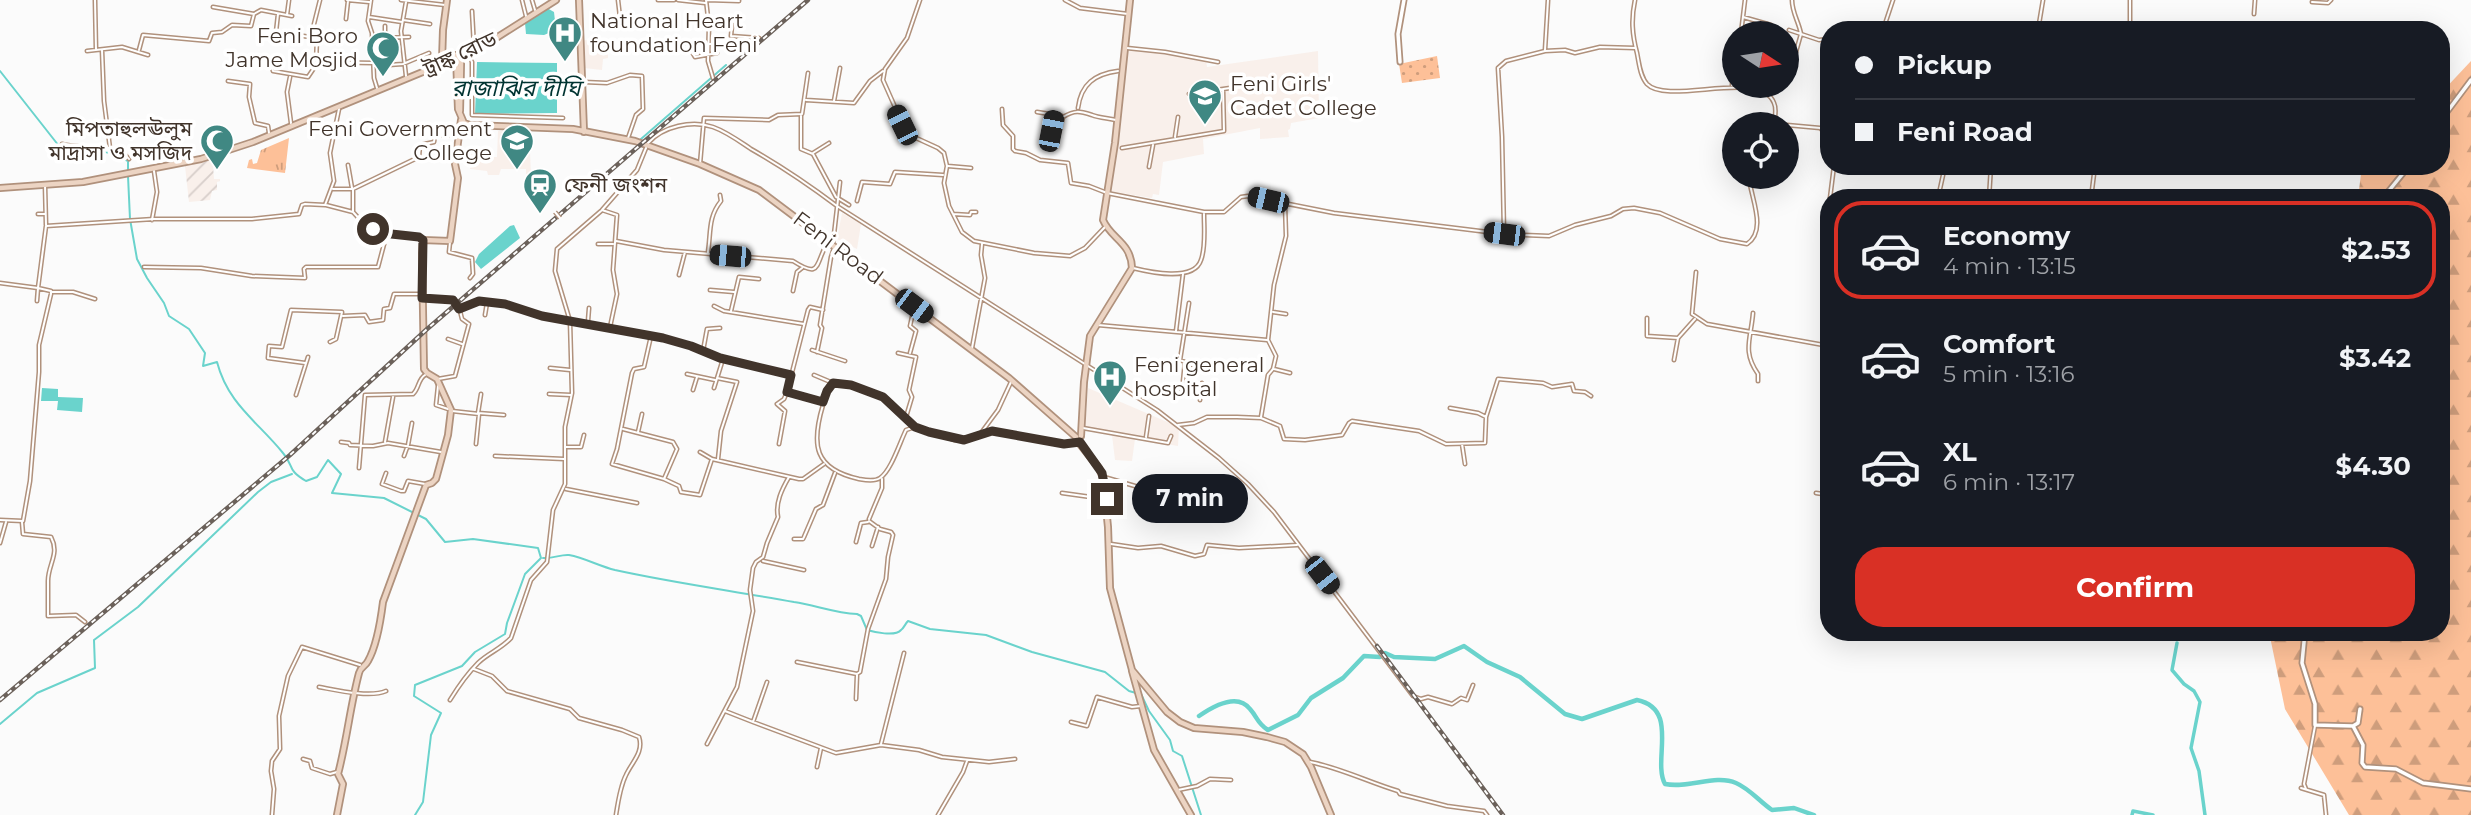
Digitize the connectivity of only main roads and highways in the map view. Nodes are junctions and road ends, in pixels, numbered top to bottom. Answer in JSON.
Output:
{"nodes":[{"id":1,"x":553,"y":0,"type":"edge"},
{"id":2,"x":579,"y":0,"type":"edge"},
{"id":3,"x":1130,"y":0,"type":"edge"},
{"id":4,"x":448,"y":2,"type":"edge"},
{"id":5,"x":458,"y":56,"type":"junction"},
{"id":6,"x":443,"y":60,"type":"junction"},
{"id":7,"x":340,"y":104,"type":"junction"},
{"id":8,"x":461,"y":120,"type":"junction"},
{"id":9,"x":584,"y":131,"type":"junction"},
{"id":10,"x":646,"y":147,"type":"junction"},
{"id":11,"x":162,"y":168,"type":"junction"},
{"id":12,"x":0,"y":188,"type":"edge"},
{"id":13,"x":832,"y":244,"type":"junction"},
{"id":14,"x":1078,"y":440,"type":"junction"},
{"id":15,"x":1132,"y":670,"type":"junction"},
{"id":16,"x":338,"y":815,"type":"edge"},
{"id":17,"x":1191,"y":815,"type":"edge"},
{"id":18,"x":1331,"y":815,"type":"edge"}],
"edges":[{"from":1,"to":5,"type":"main road","name":"ট্রাঙ্ক রোড"},
{"from":1,"to":5,"type":"main road","name":"ট্রাঙ্ক রোড"},
{"from":2,"to":9,"type":"main road"},
{"from":3,"to":14,"type":"main road"},
{"from":4,"to":6,"type":"main road"},
{"from":5,"to":6,"type":"main road","name":"ট্রাঙ্ক রোড"},
{"from":5,"to":7,"type":"main road","name":"ট্রাঙ্ক রোড"},
{"from":5,"to":8,"type":"main road"},
{"from":6,"to":7,"type":"main road","name":"ট্রাঙ্ক রোড"},
{"from":7,"to":11,"type":"main road","name":"ট্রাঙ্ক রোড"},
{"from":7,"to":11,"type":"main road","name":"ট্রাঙ্ক রোড"},
{"from":8,"to":9,"type":"main road"},
{"from":8,"to":16,"type":"main road"},
{"from":9,"to":10,"type":"main road"},
{"from":9,"to":10,"type":"main road"},
{"from":10,"to":13,"type":"main road"},
{"from":10,"to":13,"type":"main road","name":"Feni Road"},
{"from":11,"to":12,"type":"main road","name":"ট্রাঙ্ক রোড"},
{"from":13,"to":14,"type":"main road"},
{"from":13,"to":14,"type":"main road","name":"Feni Road"},
{"from":14,"to":15,"type":"main road"},
{"from":14,"to":15,"type":"main road","name":"Feni Road"},
{"from":15,"to":17,"type":"main road"},
{"from":15,"to":18,"type":"main road"}]}
